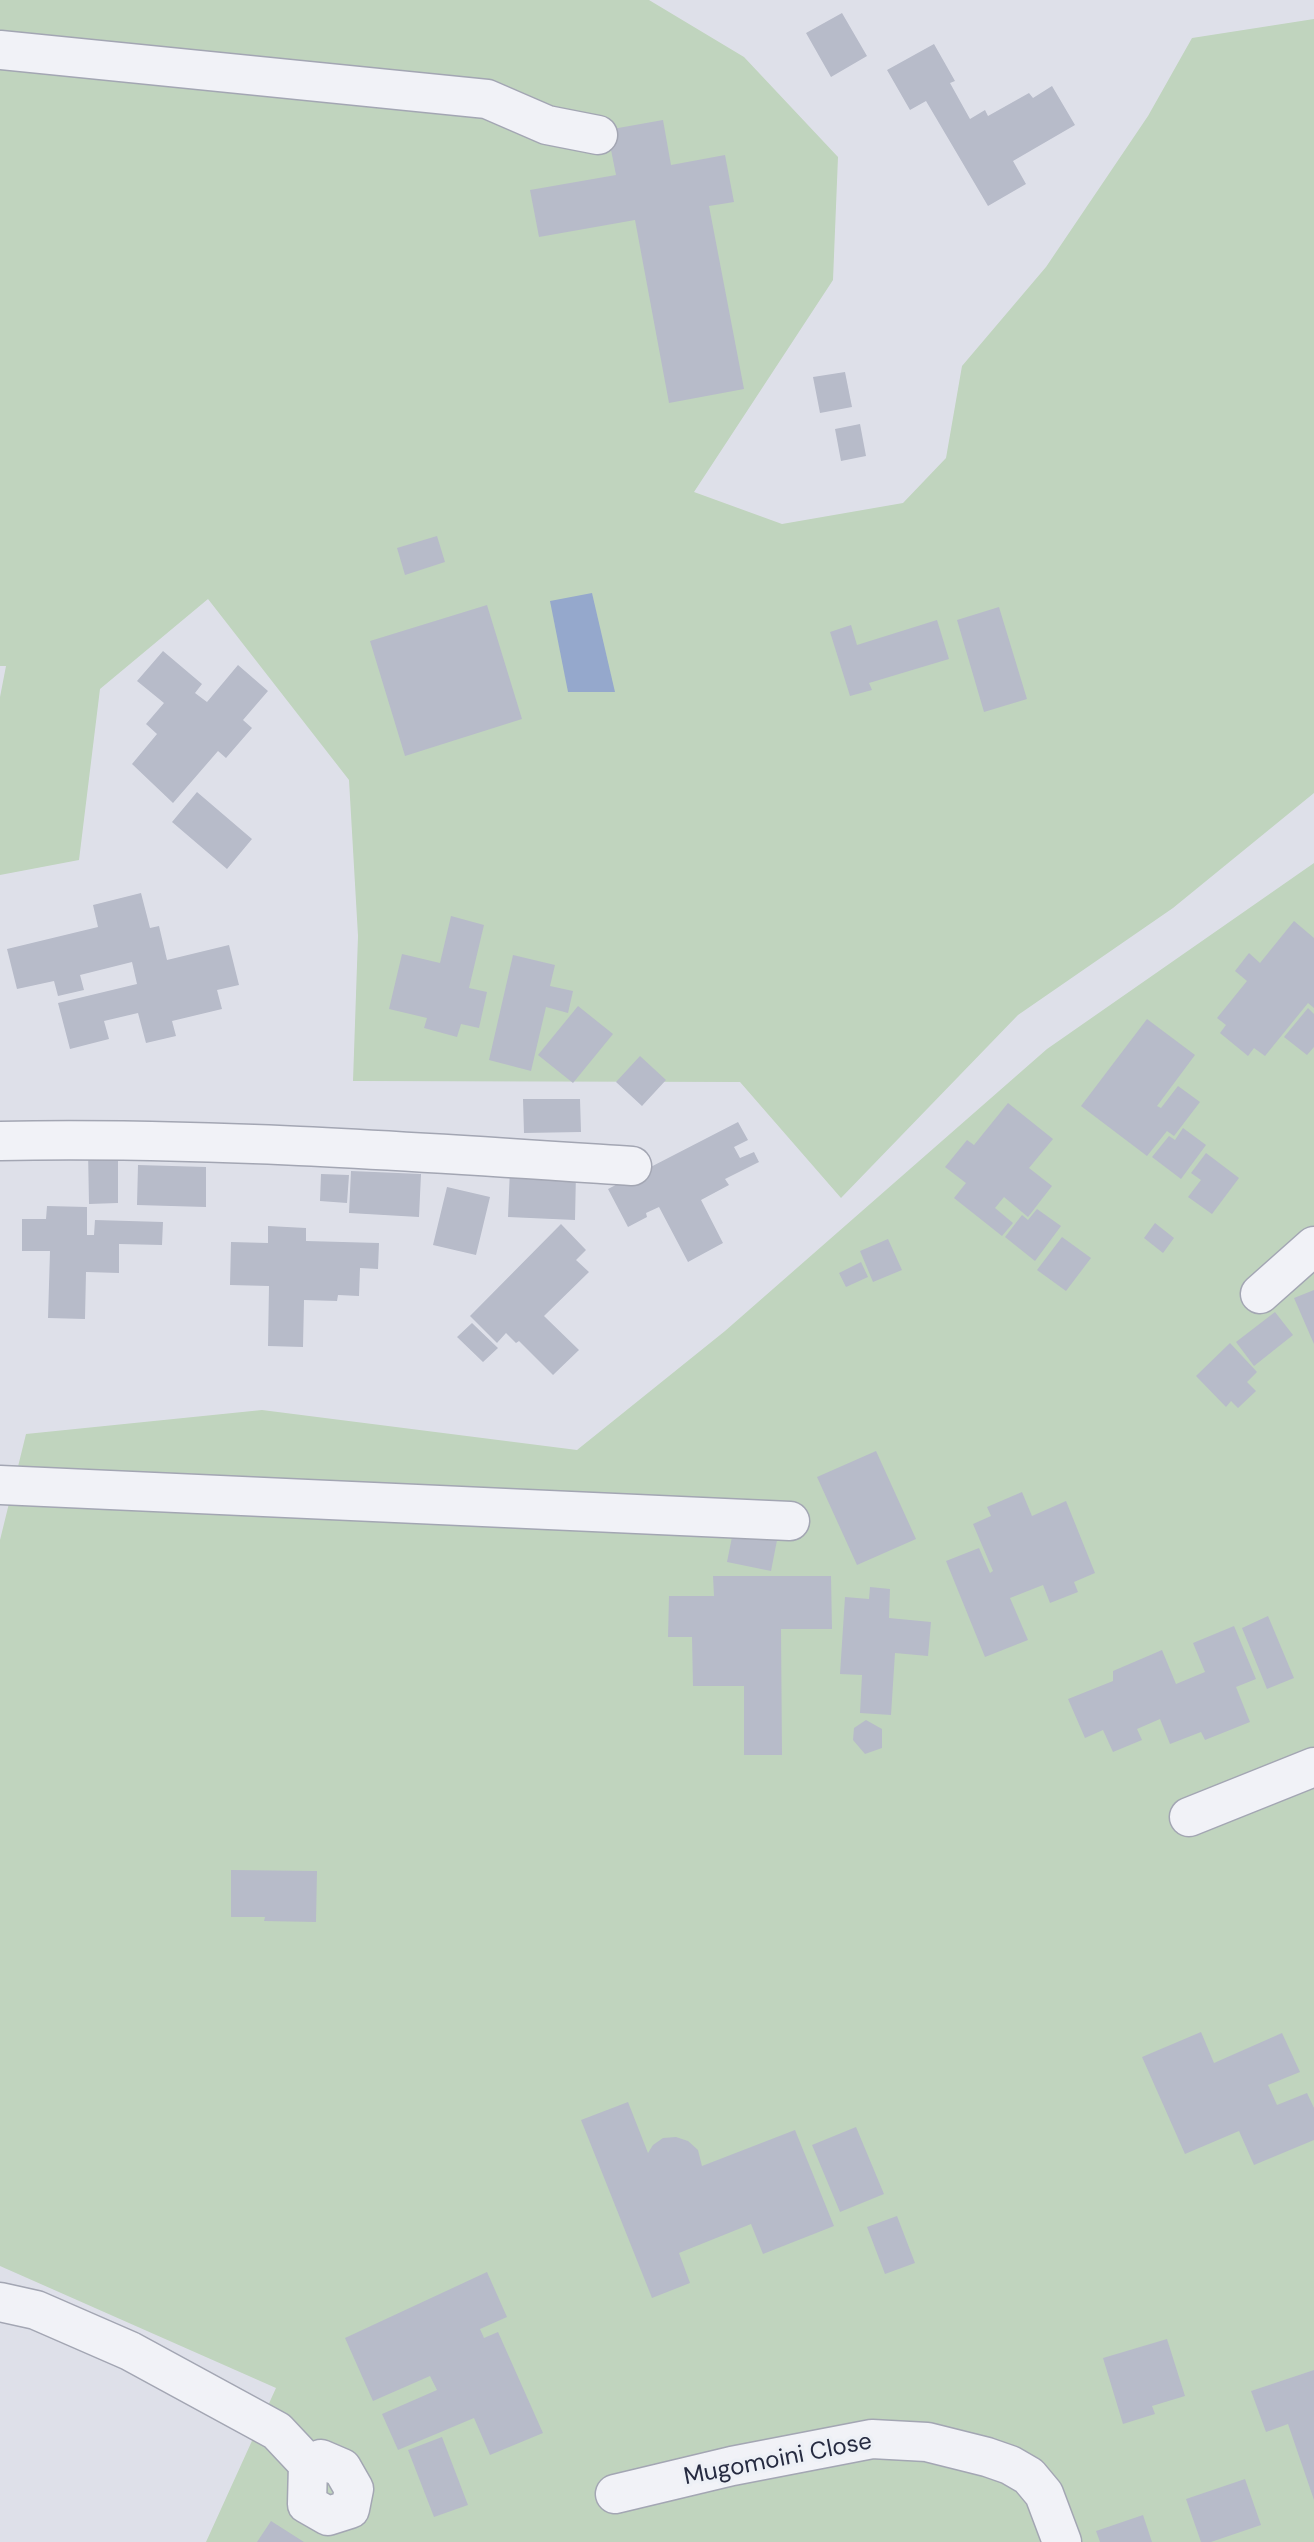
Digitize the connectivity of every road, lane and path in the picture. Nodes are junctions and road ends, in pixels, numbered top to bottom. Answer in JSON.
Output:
{"nodes":[{"id":1,"x":0,"y":50,"type":"edge"},
{"id":2,"x":598,"y":135,"type":"dead end"},
{"id":3,"x":0,"y":1142,"type":"edge"},
{"id":4,"x":632,"y":1166,"type":"dead end"},
{"id":5,"x":1314,"y":1246,"type":"edge"},
{"id":6,"x":1260,"y":1294,"type":"dead end"},
{"id":7,"x":0,"y":1485,"type":"edge"},
{"id":8,"x":790,"y":1521,"type":"dead end"},
{"id":9,"x":1314,"y":1767,"type":"edge"},
{"id":10,"x":1189,"y":1817,"type":"dead end"},
{"id":11,"x":0,"y":2302,"type":"edge"},
{"id":12,"x":321,"y":2459,"type":"dead end"},
{"id":13,"x":615,"y":2494,"type":"dead end"},
{"id":14,"x":1062,"y":2542,"type":"edge"}],
"edges":[{"from":1,"to":2,"type":"street"},
{"from":3,"to":4,"type":"street"},
{"from":5,"to":6,"type":"street"},
{"from":7,"to":8,"type":"street"},
{"from":9,"to":10,"type":"street"},
{"from":11,"to":12,"type":"street"},
{"from":13,"to":14,"type":"street","name":"Mugomoini Close"}]}
